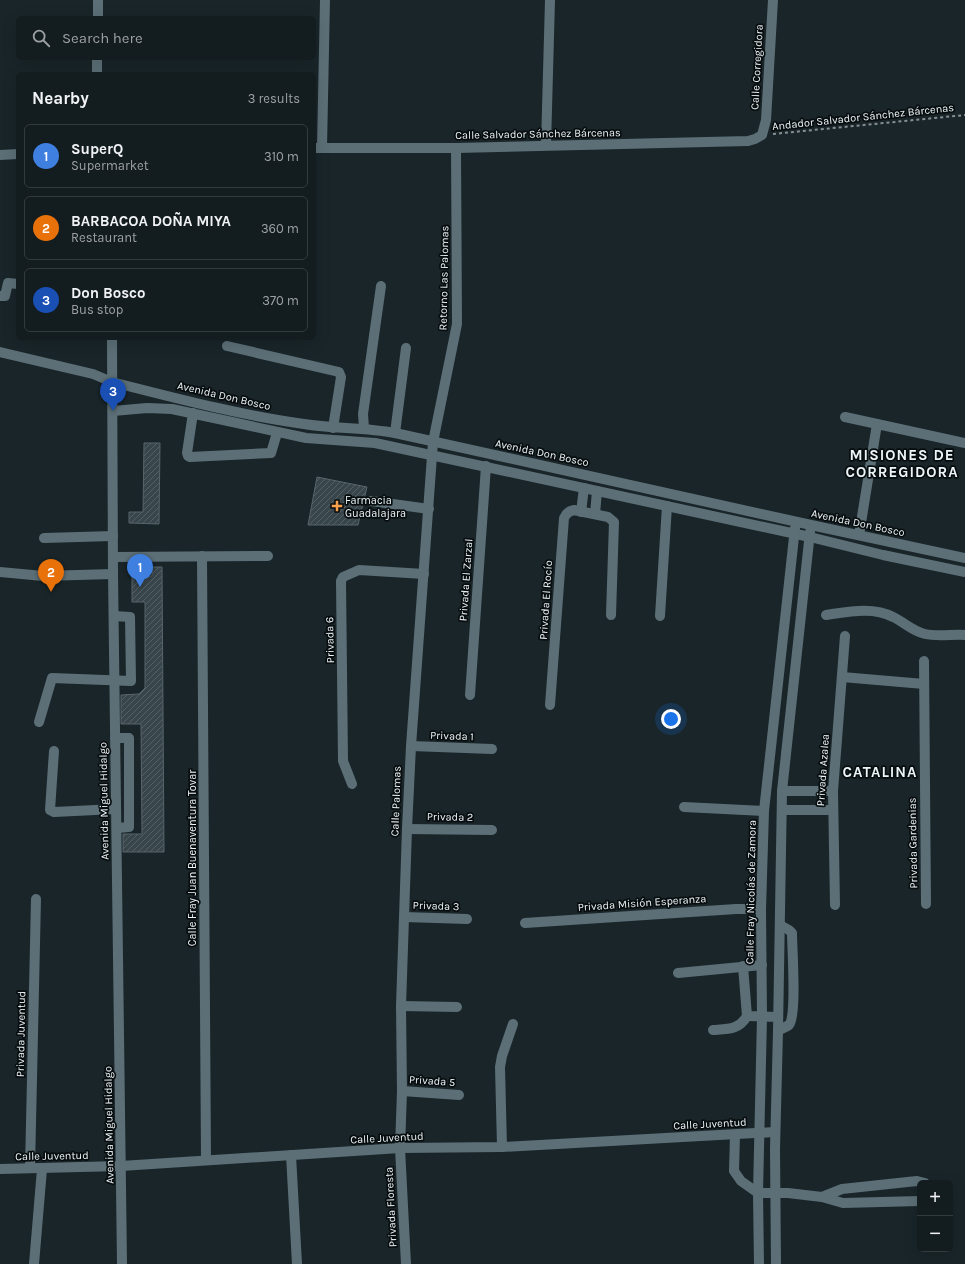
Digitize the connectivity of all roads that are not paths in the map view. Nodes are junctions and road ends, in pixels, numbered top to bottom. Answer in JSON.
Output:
{"nodes":[{"id":1,"x":98,"y":0,"type":"edge"},
{"id":2,"x":325,"y":0,"type":"edge"},
{"id":3,"x":550,"y":0,"type":"edge"},
{"id":4,"x":773,"y":0,"type":"edge"},
{"id":5,"x":98,"y":16,"type":"edge"},
{"id":6,"x":97,"y":60,"type":"edge"},
{"id":7,"x":97,"y":72,"type":"edge"},
{"id":8,"x":762,"y":135,"type":"joint"},
{"id":9,"x":546,"y":145,"type":"junction"},
{"id":10,"x":318,"y":148,"type":"edge"},
{"id":11,"x":456,"y":148,"type":"junction"},
{"id":12,"x":0,"y":154,"type":"edge"},
{"id":13,"x":16,"y":154,"type":"edge"},
{"id":14,"x":16,"y":284,"type":"edge"},
{"id":15,"x":381,"y":286,"type":"dead end"},
{"id":16,"x":0,"y":296,"type":"edge"},
{"id":17,"x":112,"y":340,"type":"edge"},
{"id":18,"x":227,"y":346,"type":"dead end"},
{"id":19,"x":406,"y":348,"type":"dead end"},
{"id":20,"x":0,"y":352,"type":"edge"},
{"id":21,"x":112,"y":382,"type":"junction"},
{"id":22,"x":113,"y":411,"type":"junction"},
{"id":23,"x":193,"y":413,"type":"junction"},
{"id":24,"x":845,"y":417,"type":"dead end"},
{"id":25,"x":877,"y":424,"type":"junction"},
{"id":26,"x":333,"y":428,"type":"junction"},
{"id":27,"x":364,"y":428,"type":"junction"},
{"id":28,"x":277,"y":432,"type":"junction"},
{"id":29,"x":395,"y":433,"type":"junction"},
{"id":30,"x":433,"y":442,"type":"junction"},
{"id":31,"x":965,"y":443,"type":"edge"},
{"id":32,"x":432,"y":455,"type":"junction"},
{"id":33,"x":486,"y":466,"type":"junction"},
{"id":34,"x":584,"y":488,"type":"junction"},
{"id":35,"x":597,"y":491,"type":"junction"},
{"id":36,"x":371,"y":501,"type":"dead end"},
{"id":37,"x":667,"y":506,"type":"junction"},
{"id":38,"x":429,"y":509,"type":"junction"},
{"id":39,"x":581,"y":512,"type":"junction"},
{"id":40,"x":595,"y":514,"type":"junction"},
{"id":41,"x":795,"y":522,"type":"junction"},
{"id":42,"x":811,"y":526,"type":"junction"},
{"id":43,"x":795,"y":534,"type":"junction"},
{"id":44,"x":859,"y":535,"type":"junction"},
{"id":45,"x":113,"y":536,"type":"junction"},
{"id":46,"x":810,"y":537,"type":"junction"},
{"id":47,"x":44,"y":538,"type":"dead end"},
{"id":48,"x":202,"y":556,"type":"junction"},
{"id":49,"x":268,"y":556,"type":"dead end"},
{"id":50,"x":113,"y":557,"type":"junction"},
{"id":51,"x":965,"y":558,"type":"edge"},
{"id":52,"x":0,"y":572,"type":"edge"},
{"id":53,"x":965,"y":572,"type":"edge"},
{"id":54,"x":113,"y":574,"type":"junction"},
{"id":55,"x":424,"y":574,"type":"junction"},
{"id":56,"x":611,"y":615,"type":"dead end"},
{"id":57,"x":826,"y":615,"type":"dead end"},
{"id":58,"x":114,"y":616,"type":"junction"},
{"id":59,"x":660,"y":616,"type":"dead end"},
{"id":60,"x":965,"y":635,"type":"edge"},
{"id":61,"x":845,"y":636,"type":"dead end"},
{"id":62,"x":924,"y":661,"type":"dead end"},
{"id":63,"x":842,"y":677,"type":"junction"},
{"id":64,"x":115,"y":680,"type":"junction"},
{"id":65,"x":924,"y":684,"type":"junction"},
{"id":66,"x":470,"y":695,"type":"dead end"},
{"id":67,"x":550,"y":705,"type":"dead end"},
{"id":68,"x":39,"y":722,"type":"dead end"},
{"id":69,"x":115,"y":738,"type":"junction"},
{"id":70,"x":411,"y":746,"type":"junction"},
{"id":71,"x":492,"y":750,"type":"dead end"},
{"id":72,"x":54,"y":751,"type":"dead end"},
{"id":73,"x":352,"y":784,"type":"dead end"},
{"id":74,"x":782,"y":791,"type":"junction"},
{"id":75,"x":832,"y":791,"type":"junction"},
{"id":76,"x":684,"y":807,"type":"dead end"},
{"id":77,"x":116,"y":809,"type":"junction"},
{"id":78,"x":782,"y":810,"type":"junction"},
{"id":79,"x":832,"y":810,"type":"junction"},
{"id":80,"x":764,"y":811,"type":"junction"},
{"id":81,"x":117,"y":828,"type":"junction"},
{"id":82,"x":407,"y":829,"type":"junction"},
{"id":83,"x":492,"y":830,"type":"dead end"},
{"id":84,"x":781,"y":834,"type":"junction"},
{"id":85,"x":764,"y":835,"type":"junction"},
{"id":86,"x":36,"y":899,"type":"dead end"},
{"id":87,"x":926,"y":904,"type":"dead end"},
{"id":88,"x":834,"y":905,"type":"dead end"},
{"id":89,"x":762,"y":909,"type":"junction"},
{"id":90,"x":404,"y":916,"type":"junction"},
{"id":91,"x":467,"y":919,"type":"dead end"},
{"id":92,"x":524,"y":923,"type":"dead end"},
{"id":93,"x":780,"y":925,"type":"junction"},
{"id":94,"x":762,"y":965,"type":"junction"},
{"id":95,"x":743,"y":966,"type":"junction"},
{"id":96,"x":678,"y":973,"type":"dead end"},
{"id":97,"x":401,"y":1006,"type":"junction"},
{"id":98,"x":457,"y":1007,"type":"dead end"},
{"id":99,"x":747,"y":1016,"type":"junction"},
{"id":100,"x":762,"y":1017,"type":"junction"},
{"id":101,"x":778,"y":1017,"type":"junction"},
{"id":102,"x":514,"y":1024,"type":"dead end"},
{"id":103,"x":713,"y":1030,"type":"dead end"},
{"id":104,"x":778,"y":1031,"type":"junction"},
{"id":105,"x":402,"y":1090,"type":"junction"},
{"id":106,"x":459,"y":1095,"type":"dead end"},
{"id":107,"x":760,"y":1132,"type":"junction"},
{"id":108,"x":775,"y":1132,"type":"junction"},
{"id":109,"x":735,"y":1135,"type":"junction"},
{"id":110,"x":502,"y":1147,"type":"junction"},
{"id":111,"x":400,"y":1148,"type":"junction"},
{"id":112,"x":291,"y":1155,"type":"junction"},
{"id":113,"x":206,"y":1160,"type":"junction"},
{"id":114,"x":121,"y":1166,"type":"junction"},
{"id":115,"x":30,"y":1168,"type":"junction"},
{"id":116,"x":0,"y":1169,"type":"edge"},
{"id":117,"x":42,"y":1169,"type":"junction"},
{"id":118,"x":917,"y":1181,"type":"edge"},
{"id":119,"x":758,"y":1193,"type":"junction"},
{"id":120,"x":775,"y":1194,"type":"junction"},
{"id":121,"x":822,"y":1197,"type":"junction"},
{"id":122,"x":917,"y":1201,"type":"edge"},
{"id":123,"x":34,"y":1264,"type":"edge"},
{"id":124,"x":122,"y":1264,"type":"edge"},
{"id":125,"x":297,"y":1264,"type":"edge"},
{"id":126,"x":406,"y":1264,"type":"edge"},
{"id":127,"x":759,"y":1264,"type":"edge"},
{"id":128,"x":776,"y":1264,"type":"edge"}],
"edges":[{"from":1,"to":5,"type":"street"},
{"from":2,"to":10,"type":"street"},
{"from":3,"to":9,"type":"street"},
{"from":4,"to":8,"type":"street","name":"Calle Corregidora"},
{"from":6,"to":7,"type":"street"},
{"from":8,"to":9,"type":"street","name":"Calle Salvador Sánchez Bárcenas"},
{"from":9,"to":11,"type":"street","name":"Calle Salvador Sánchez Bárcenas"},
{"from":10,"to":11,"type":"street","name":"Calle Salvador Sánchez Bárcenas"},
{"from":11,"to":30,"type":"street","name":"Retorno Las Palomas"},
{"from":12,"to":13,"type":"street"},
{"from":14,"to":16,"type":"street"},
{"from":15,"to":27,"type":"street"},
{"from":17,"to":21,"type":"street","name":"Avenida Miguel Hidalgo"},
{"from":18,"to":26,"type":"street"},
{"from":19,"to":29,"type":"street"},
{"from":20,"to":21,"type":"street","name":"Avenida Don Bosco"},
{"from":21,"to":22,"type":"street","name":"Avenida Miguel Hidalgo"},
{"from":21,"to":26,"type":"street","name":"Avenida Don Bosco"},
{"from":22,"to":23,"type":"street"},
{"from":22,"to":45,"type":"street","name":"Avenida Miguel Hidalgo"},
{"from":23,"to":28,"type":"street"},
{"from":23,"to":28,"type":"street"},
{"from":24,"to":25,"type":"street"},
{"from":25,"to":31,"type":"street"},
{"from":25,"to":44,"type":"street"},
{"from":26,"to":27,"type":"street","name":"Avenida Don Bosco"},
{"from":27,"to":29,"type":"street","name":"Avenida Don Bosco"},
{"from":28,"to":32,"type":"street"},
{"from":29,"to":30,"type":"street","name":"Avenida Don Bosco"},
{"from":30,"to":32,"type":"street","name":"Retorno Las Palomas"},
{"from":30,"to":41,"type":"street","name":"Avenida Don Bosco"},
{"from":32,"to":33,"type":"street"},
{"from":32,"to":38,"type":"street","name":"Calle Palomas"},
{"from":33,"to":34,"type":"street"},
{"from":33,"to":66,"type":"street","name":"Privada El Zarzal"},
{"from":34,"to":35,"type":"street"},
{"from":34,"to":39,"type":"street"},
{"from":35,"to":37,"type":"street"},
{"from":35,"to":40,"type":"street"},
{"from":36,"to":38,"type":"street"},
{"from":37,"to":43,"type":"street"},
{"from":37,"to":59,"type":"street"},
{"from":38,"to":55,"type":"street","name":"Calle Palomas"},
{"from":39,"to":40,"type":"street","name":"Privada El Rocío"},
{"from":39,"to":67,"type":"street","name":"Privada El Rocío"},
{"from":40,"to":56,"type":"street","name":"Privada El Rocío"},
{"from":41,"to":42,"type":"street","name":"Avenida Don Bosco"},
{"from":41,"to":43,"type":"street","name":"Calle Fray Nicolás de Zamora"},
{"from":42,"to":44,"type":"street","name":"Avenida Don Bosco"},
{"from":42,"to":46,"type":"street"},
{"from":43,"to":46,"type":"street"},
{"from":43,"to":80,"type":"street","name":"Calle Fray Nicolás de Zamora"},
{"from":44,"to":51,"type":"street","name":"Avenida Don Bosco"},
{"from":45,"to":47,"type":"street"},
{"from":45,"to":50,"type":"street","name":"Avenida Miguel Hidalgo"},
{"from":46,"to":53,"type":"street"},
{"from":46,"to":74,"type":"street"},
{"from":48,"to":49,"type":"street"},
{"from":48,"to":50,"type":"street"},
{"from":48,"to":113,"type":"street","name":"Calle Fray Juan Buenaventura Tovar"},
{"from":50,"to":54,"type":"street","name":"Avenida Miguel Hidalgo"},
{"from":52,"to":54,"type":"street"},
{"from":54,"to":58,"type":"street","name":"Avenida Miguel Hidalgo"},
{"from":55,"to":70,"type":"street","name":"Calle Palomas"},
{"from":55,"to":73,"type":"street","name":"Privada 6"},
{"from":57,"to":60,"type":"street"},
{"from":58,"to":64,"type":"street","name":"Avenida Miguel Hidalgo"},
{"from":58,"to":64,"type":"street"},
{"from":61,"to":63,"type":"street","name":"Privada Azalea"},
{"from":62,"to":65,"type":"street","name":"Privada Gardenias"},
{"from":63,"to":65,"type":"street"},
{"from":63,"to":75,"type":"street","name":"Privada Azalea"},
{"from":64,"to":68,"type":"street"},
{"from":64,"to":69,"type":"street","name":"Avenida Miguel Hidalgo"},
{"from":65,"to":87,"type":"street","name":"Privada Gardenias"},
{"from":69,"to":77,"type":"street","name":"Avenida Miguel Hidalgo"},
{"from":69,"to":81,"type":"street"},
{"from":70,"to":71,"type":"street","name":"Privada 1"},
{"from":70,"to":82,"type":"street","name":"Calle Palomas"},
{"from":72,"to":77,"type":"street"},
{"from":74,"to":75,"type":"street"},
{"from":74,"to":78,"type":"street"},
{"from":75,"to":79,"type":"street","name":"Privada Azalea"},
{"from":76,"to":80,"type":"street"},
{"from":77,"to":81,"type":"street","name":"Avenida Miguel Hidalgo"},
{"from":78,"to":79,"type":"street"},
{"from":78,"to":84,"type":"street"},
{"from":79,"to":88,"type":"street","name":"Privada Azalea"},
{"from":80,"to":85,"type":"street","name":"Calle Fray Nicolás de Zamora"},
{"from":81,"to":114,"type":"street","name":"Avenida Miguel Hidalgo"},
{"from":82,"to":83,"type":"street","name":"Privada 2"},
{"from":82,"to":90,"type":"street","name":"Calle Palomas"},
{"from":84,"to":85,"type":"street"},
{"from":84,"to":93,"type":"street"},
{"from":85,"to":89,"type":"street","name":"Calle Fray Nicolás de Zamora"},
{"from":86,"to":115,"type":"street","name":"Privada Juventud"},
{"from":89,"to":92,"type":"street","name":"Privada Misión Esperanza"},
{"from":89,"to":94,"type":"street","name":"Calle Fray Nicolás de Zamora"},
{"from":90,"to":91,"type":"street","name":"Privada 3"},
{"from":90,"to":97,"type":"street","name":"Calle Palomas"},
{"from":93,"to":101,"type":"street"},
{"from":93,"to":104,"type":"street"},
{"from":94,"to":95,"type":"street"},
{"from":94,"to":100,"type":"street","name":"Calle Fray Nicolás de Zamora"},
{"from":95,"to":96,"type":"street"},
{"from":95,"to":99,"type":"street"},
{"from":97,"to":98,"type":"street"},
{"from":97,"to":105,"type":"street","name":"Calle Palomas"},
{"from":99,"to":100,"type":"street"},
{"from":99,"to":103,"type":"street"},
{"from":100,"to":101,"type":"street"},
{"from":100,"to":107,"type":"street","name":"Calle Fray Nicolás de Zamora"},
{"from":101,"to":104,"type":"street"},
{"from":102,"to":110,"type":"street"},
{"from":104,"to":108,"type":"street"},
{"from":105,"to":106,"type":"street","name":"Privada 5"},
{"from":105,"to":111,"type":"street","name":"Calle Palomas"},
{"from":107,"to":108,"type":"street","name":"Calle Juventud"},
{"from":107,"to":109,"type":"street","name":"Calle Juventud"},
{"from":107,"to":119,"type":"street","name":"Calle Fray Nicolás de Zamora"},
{"from":108,"to":120,"type":"street"},
{"from":109,"to":110,"type":"street","name":"Calle Juventud"},
{"from":109,"to":119,"type":"street"},
{"from":110,"to":111,"type":"street","name":"Calle Juventud"},
{"from":111,"to":112,"type":"street","name":"Calle Juventud"},
{"from":111,"to":126,"type":"street","name":"Privada Floresta"},
{"from":112,"to":113,"type":"street","name":"Calle Juventud"},
{"from":112,"to":125,"type":"street"},
{"from":113,"to":114,"type":"street","name":"Calle Juventud"},
{"from":114,"to":117,"type":"street","name":"Calle Juventud"},
{"from":114,"to":124,"type":"street","name":"Avenida Miguel Hidalgo"},
{"from":115,"to":116,"type":"street","name":"Calle Juventud"},
{"from":115,"to":117,"type":"street","name":"Calle Juventud"},
{"from":117,"to":123,"type":"street"},
{"from":118,"to":121,"type":"street"},
{"from":119,"to":120,"type":"street"},
{"from":119,"to":127,"type":"street","name":"Calle Fray Nicolás de Zamora"},
{"from":120,"to":121,"type":"street"},
{"from":120,"to":128,"type":"street"},
{"from":121,"to":122,"type":"street"}]}
